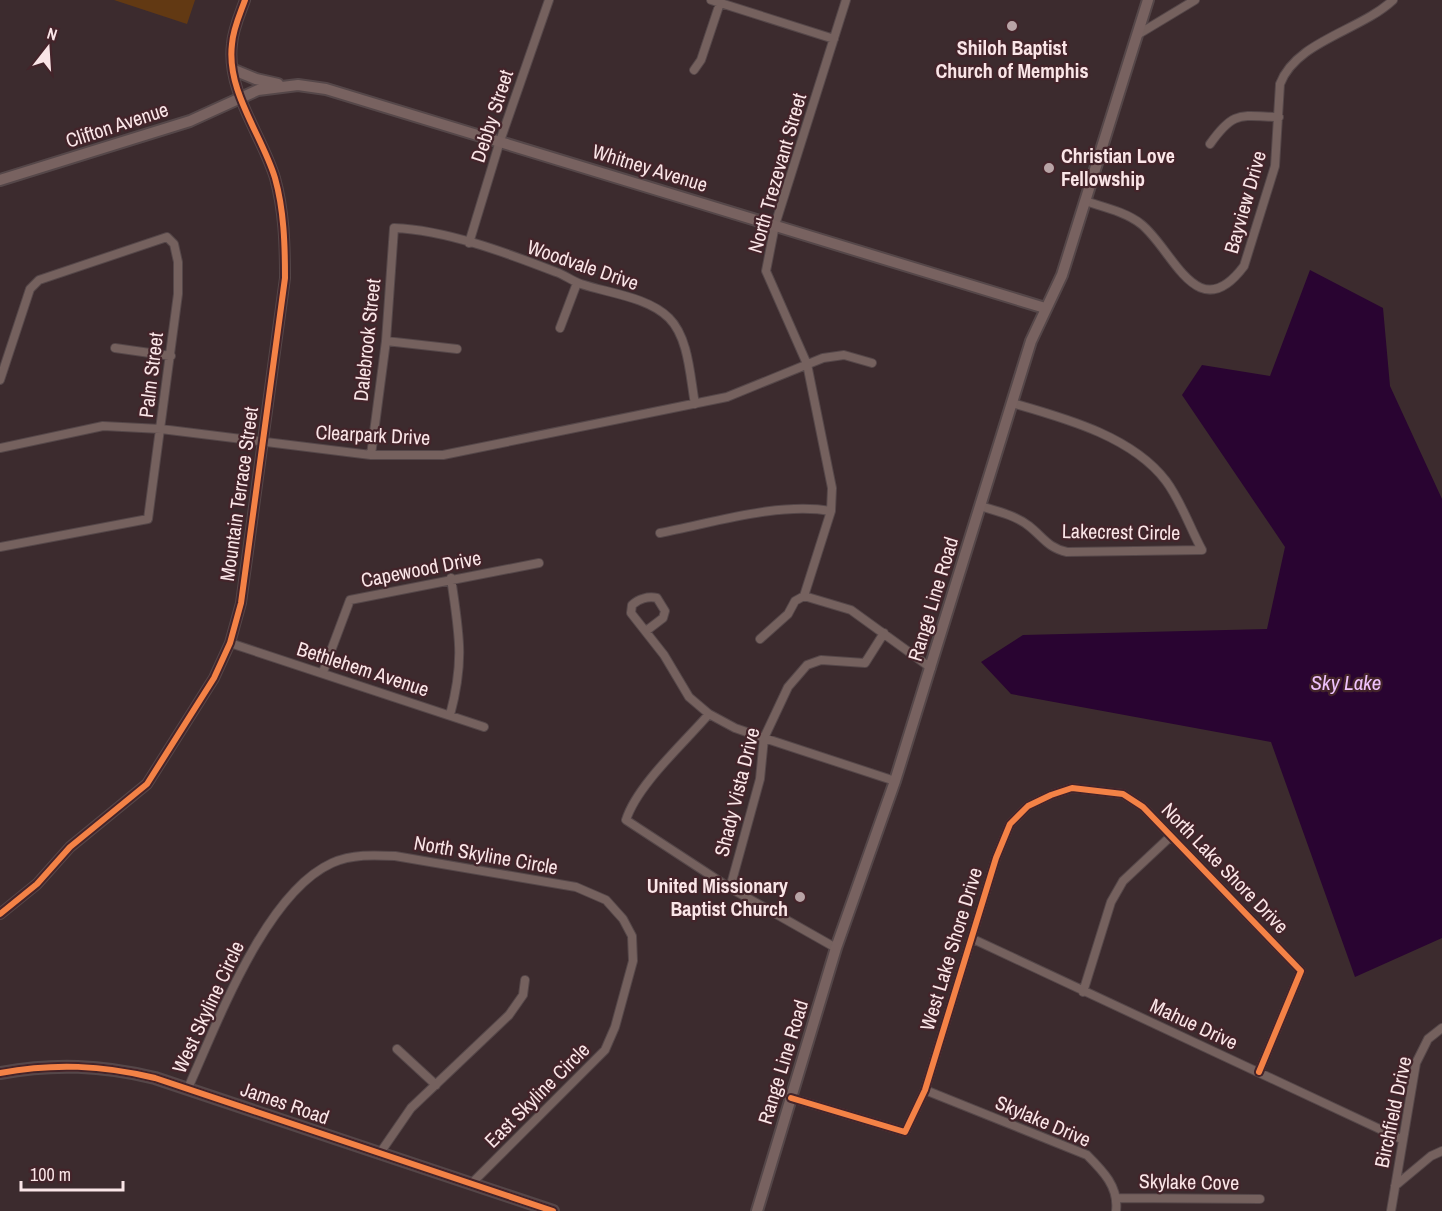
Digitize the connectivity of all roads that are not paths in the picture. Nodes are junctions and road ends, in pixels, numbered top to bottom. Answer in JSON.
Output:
{"nodes":[{"id":1,"x":245,"y":0,"type":"edge"},
{"id":2,"x":549,"y":0,"type":"edge"},
{"id":3,"x":711,"y":0,"type":"edge"},
{"id":4,"x":846,"y":0,"type":"edge"},
{"id":5,"x":1148,"y":0,"type":"edge"},
{"id":6,"x":1195,"y":0,"type":"edge"},
{"id":7,"x":1393,"y":0,"type":"edge"},
{"id":8,"x":720,"y":3,"type":"junction"},
{"id":9,"x":1137,"y":35,"type":"junction"},
{"id":10,"x":834,"y":39,"type":"junction"},
{"id":11,"x":234,"y":70,"type":"junction"},
{"id":12,"x":694,"y":70,"type":"dead end"},
{"id":13,"x":290,"y":86,"type":"junction"},
{"id":14,"x":241,"y":96,"type":"junction"},
{"id":15,"x":1279,"y":117,"type":"junction"},
{"id":16,"x":500,"y":141,"type":"junction"},
{"id":17,"x":1209,"y":144,"type":"dead end"},
{"id":18,"x":0,"y":180,"type":"edge"},
{"id":19,"x":1085,"y":201,"type":"junction"},
{"id":20,"x":775,"y":225,"type":"junction"},
{"id":21,"x":394,"y":228,"type":"joint"},
{"id":22,"x":469,"y":243,"type":"junction"},
{"id":23,"x":577,"y":283,"type":"junction"},
{"id":24,"x":1045,"y":308,"type":"junction"},
{"id":25,"x":560,"y":328,"type":"dead end"},
{"id":26,"x":386,"y":341,"type":"junction"},
{"id":27,"x":115,"y":348,"type":"dead end"},
{"id":28,"x":457,"y":349,"type":"dead end"},
{"id":29,"x":171,"y":356,"type":"junction"},
{"id":30,"x":872,"y":363,"type":"dead end"},
{"id":31,"x":807,"y":364,"type":"junction"},
{"id":32,"x":0,"y":380,"type":"edge"},
{"id":33,"x":1012,"y":403,"type":"junction"},
{"id":34,"x":695,"y":404,"type":"junction"},
{"id":35,"x":161,"y":429,"type":"junction"},
{"id":36,"x":263,"y":442,"type":"junction"},
{"id":37,"x":0,"y":448,"type":"edge"},
{"id":38,"x":371,"y":455,"type":"junction"},
{"id":39,"x":980,"y":506,"type":"junction"},
{"id":40,"x":831,"y":511,"type":"junction"},
{"id":41,"x":660,"y":533,"type":"dead end"},
{"id":42,"x":0,"y":547,"type":"edge"},
{"id":43,"x":539,"y":563,"type":"dead end"},
{"id":44,"x":451,"y":578,"type":"junction"},
{"id":45,"x":804,"y":596,"type":"junction"},
{"id":46,"x":646,"y":631,"type":"junction"},
{"id":47,"x":884,"y":633,"type":"junction"},
{"id":48,"x":760,"y":639,"type":"dead end"},
{"id":49,"x":230,"y":643,"type":"junction"},
{"id":50,"x":931,"y":668,"type":"junction"},
{"id":51,"x":323,"y":672,"type":"junction"},
{"id":52,"x":709,"y":714,"type":"junction"},
{"id":53,"x":450,"y":715,"type":"junction"},
{"id":54,"x":484,"y":727,"type":"dead end"},
{"id":55,"x":764,"y":738,"type":"junction"},
{"id":56,"x":895,"y":781,"type":"junction"},
{"id":57,"x":1051,"y":795,"type":"joint"},
{"id":58,"x":1171,"y":836,"type":"junction"},
{"id":59,"x":332,"y":863,"type":"joint"},
{"id":60,"x":730,"y":888,"type":"junction"},
{"id":61,"x":0,"y":914,"type":"edge"},
{"id":62,"x":623,"y":919,"type":"joint"},
{"id":63,"x":973,"y":939,"type":"junction"},
{"id":64,"x":836,"y":948,"type":"junction"},
{"id":65,"x":525,"y":980,"type":"dead end"},
{"id":66,"x":1083,"y":992,"type":"junction"},
{"id":67,"x":1442,"y":1028,"type":"edge"},
{"id":68,"x":398,"y":1049,"type":"dead end"},
{"id":69,"x":1259,"y":1072,"type":"junction"},
{"id":70,"x":0,"y":1073,"type":"edge"},
{"id":71,"x":436,"y":1085,"type":"junction"},
{"id":72,"x":188,"y":1088,"type":"junction"},
{"id":73,"x":925,"y":1090,"type":"junction"},
{"id":74,"x":791,"y":1098,"type":"junction"},
{"id":75,"x":1401,"y":1139,"type":"junction"},
{"id":76,"x":1442,"y":1151,"type":"edge"},
{"id":77,"x":380,"y":1153,"type":"junction"},
{"id":78,"x":471,"y":1184,"type":"junction"},
{"id":79,"x":1395,"y":1186,"type":"junction"},
{"id":80,"x":1118,"y":1197,"type":"junction"},
{"id":81,"x":1260,"y":1199,"type":"dead end"},
{"id":82,"x":553,"y":1211,"type":"edge"},
{"id":83,"x":757,"y":1211,"type":"edge"},
{"id":84,"x":1116,"y":1211,"type":"edge"},
{"id":85,"x":1391,"y":1211,"type":"edge"}],
"edges":[{"from":1,"to":11,"type":"street","name":"Mountain Terrace Street"},
{"from":2,"to":16,"type":"street","name":"Debby Street"},
{"from":3,"to":8,"type":"street"},
{"from":4,"to":10,"type":"street","name":"North Trezevant Street"},
{"from":5,"to":9,"type":"main road","name":"Range Line Road"},
{"from":6,"to":9,"type":"street"},
{"from":7,"to":15,"type":"street","name":"Bayview Drive"},
{"from":8,"to":10,"type":"street"},
{"from":8,"to":12,"type":"street"},
{"from":9,"to":19,"type":"main road","name":"Range Line Road"},
{"from":10,"to":20,"type":"street","name":"North Trezevant Street"},
{"from":11,"to":13,"type":"main road"},
{"from":11,"to":14,"type":"street","name":"Mountain Terrace Street"},
{"from":13,"to":14,"type":"main road","name":"Whitney Avenue"},
{"from":13,"to":16,"type":"main road","name":"Whitney Avenue"},
{"from":14,"to":18,"type":"main road","name":"Clifton Avenue"},
{"from":14,"to":36,"type":"street","name":"Mountain Terrace Street"},
{"from":15,"to":17,"type":"street"},
{"from":15,"to":19,"type":"street","name":"Bayview Drive"},
{"from":16,"to":20,"type":"main road","name":"Whitney Avenue"},
{"from":16,"to":22,"type":"street","name":"Debby Street"},
{"from":19,"to":24,"type":"main road","name":"Range Line Road"},
{"from":20,"to":24,"type":"main road","name":"Whitney Avenue"},
{"from":20,"to":31,"type":"street","name":"North Trezevant Street"},
{"from":21,"to":22,"type":"street","name":"Woodvale Drive"},
{"from":21,"to":26,"type":"street","name":"Dalebrook Street"},
{"from":22,"to":23,"type":"street","name":"Woodvale Drive"},
{"from":23,"to":25,"type":"street"},
{"from":23,"to":34,"type":"street","name":"Woodvale Drive"},
{"from":24,"to":33,"type":"main road","name":"Range Line Road"},
{"from":26,"to":28,"type":"street"},
{"from":26,"to":38,"type":"street","name":"Dalebrook Street"},
{"from":27,"to":29,"type":"street"},
{"from":29,"to":32,"type":"street","name":"Palm Street"},
{"from":29,"to":35,"type":"street","name":"Palm Street"},
{"from":30,"to":31,"type":"street","name":"Clearpark Drive"},
{"from":31,"to":34,"type":"street","name":"Clearpark Drive"},
{"from":31,"to":40,"type":"street","name":"North Trezevant Street"},
{"from":33,"to":39,"type":"main road","name":"Range Line Road"},
{"from":33,"to":39,"type":"street","name":"Lakecrest Circle"},
{"from":34,"to":38,"type":"street","name":"Clearpark Drive"},
{"from":35,"to":36,"type":"street","name":"Clearpark Drive"},
{"from":35,"to":37,"type":"street","name":"Clearpark Drive"},
{"from":35,"to":42,"type":"street","name":"Palm Street"},
{"from":36,"to":38,"type":"street","name":"Clearpark Drive"},
{"from":36,"to":49,"type":"street","name":"Mountain Terrace Street"},
{"from":39,"to":50,"type":"main road","name":"Range Line Road"},
{"from":40,"to":41,"type":"street"},
{"from":40,"to":45,"type":"street","name":"North Trezevant Street"},
{"from":43,"to":44,"type":"street","name":"Capewood Drive"},
{"from":44,"to":51,"type":"street","name":"Capewood Drive"},
{"from":44,"to":53,"type":"street"},
{"from":45,"to":47,"type":"street"},
{"from":45,"to":48,"type":"street"},
{"from":46,"to":46,"type":"street"},
{"from":46,"to":52,"type":"street"},
{"from":47,"to":50,"type":"street"},
{"from":47,"to":55,"type":"street","name":"Shady Vista Drive"},
{"from":49,"to":51,"type":"street","name":"Bethlehem Avenue"},
{"from":49,"to":61,"type":"street","name":"Mountain Terrace Street"},
{"from":50,"to":56,"type":"main road","name":"Range Line Road"},
{"from":51,"to":53,"type":"street","name":"Bethlehem Avenue"},
{"from":52,"to":55,"type":"street"},
{"from":52,"to":60,"type":"street"},
{"from":53,"to":54,"type":"street","name":"Bethlehem Avenue"},
{"from":55,"to":56,"type":"street"},
{"from":55,"to":60,"type":"street","name":"Shady Vista Drive"},
{"from":56,"to":64,"type":"main road","name":"Range Line Road"},
{"from":57,"to":58,"type":"street","name":"North Lake Shore Drive"},
{"from":57,"to":63,"type":"street","name":"West Lake Shore Drive"},
{"from":58,"to":66,"type":"street"},
{"from":58,"to":69,"type":"street","name":"North Lake Shore Drive"},
{"from":59,"to":62,"type":"street","name":"North Skyline Circle"},
{"from":59,"to":72,"type":"street","name":"West Skyline Circle"},
{"from":60,"to":64,"type":"street"},
{"from":62,"to":78,"type":"street","name":"East Skyline Circle"},
{"from":63,"to":66,"type":"street","name":"Mahue Drive"},
{"from":63,"to":73,"type":"street","name":"West Lake Shore Drive"},
{"from":64,"to":74,"type":"main road","name":"Range Line Road"},
{"from":65,"to":71,"type":"street"},
{"from":66,"to":69,"type":"street","name":"Mahue Drive"},
{"from":67,"to":75,"type":"street","name":"Birchfield Drive"},
{"from":68,"to":71,"type":"street"},
{"from":69,"to":75,"type":"street","name":"Mahue Drive"},
{"from":70,"to":72,"type":"main road","name":"James Road"},
{"from":71,"to":77,"type":"street"},
{"from":72,"to":77,"type":"main road","name":"James Road"},
{"from":73,"to":74,"type":"street","name":"West Lake Shore Drive"},
{"from":73,"to":80,"type":"street","name":"Skylake Drive"},
{"from":74,"to":83,"type":"main road","name":"Range Line Road"},
{"from":75,"to":79,"type":"street","name":"Birchfield Drive"},
{"from":76,"to":79,"type":"street"},
{"from":77,"to":78,"type":"main road","name":"James Road"},
{"from":78,"to":82,"type":"main road","name":"James Road"},
{"from":79,"to":85,"type":"street","name":"Birchfield Drive"},
{"from":80,"to":81,"type":"street","name":"Skylake Cove"},
{"from":80,"to":84,"type":"street"}]}
